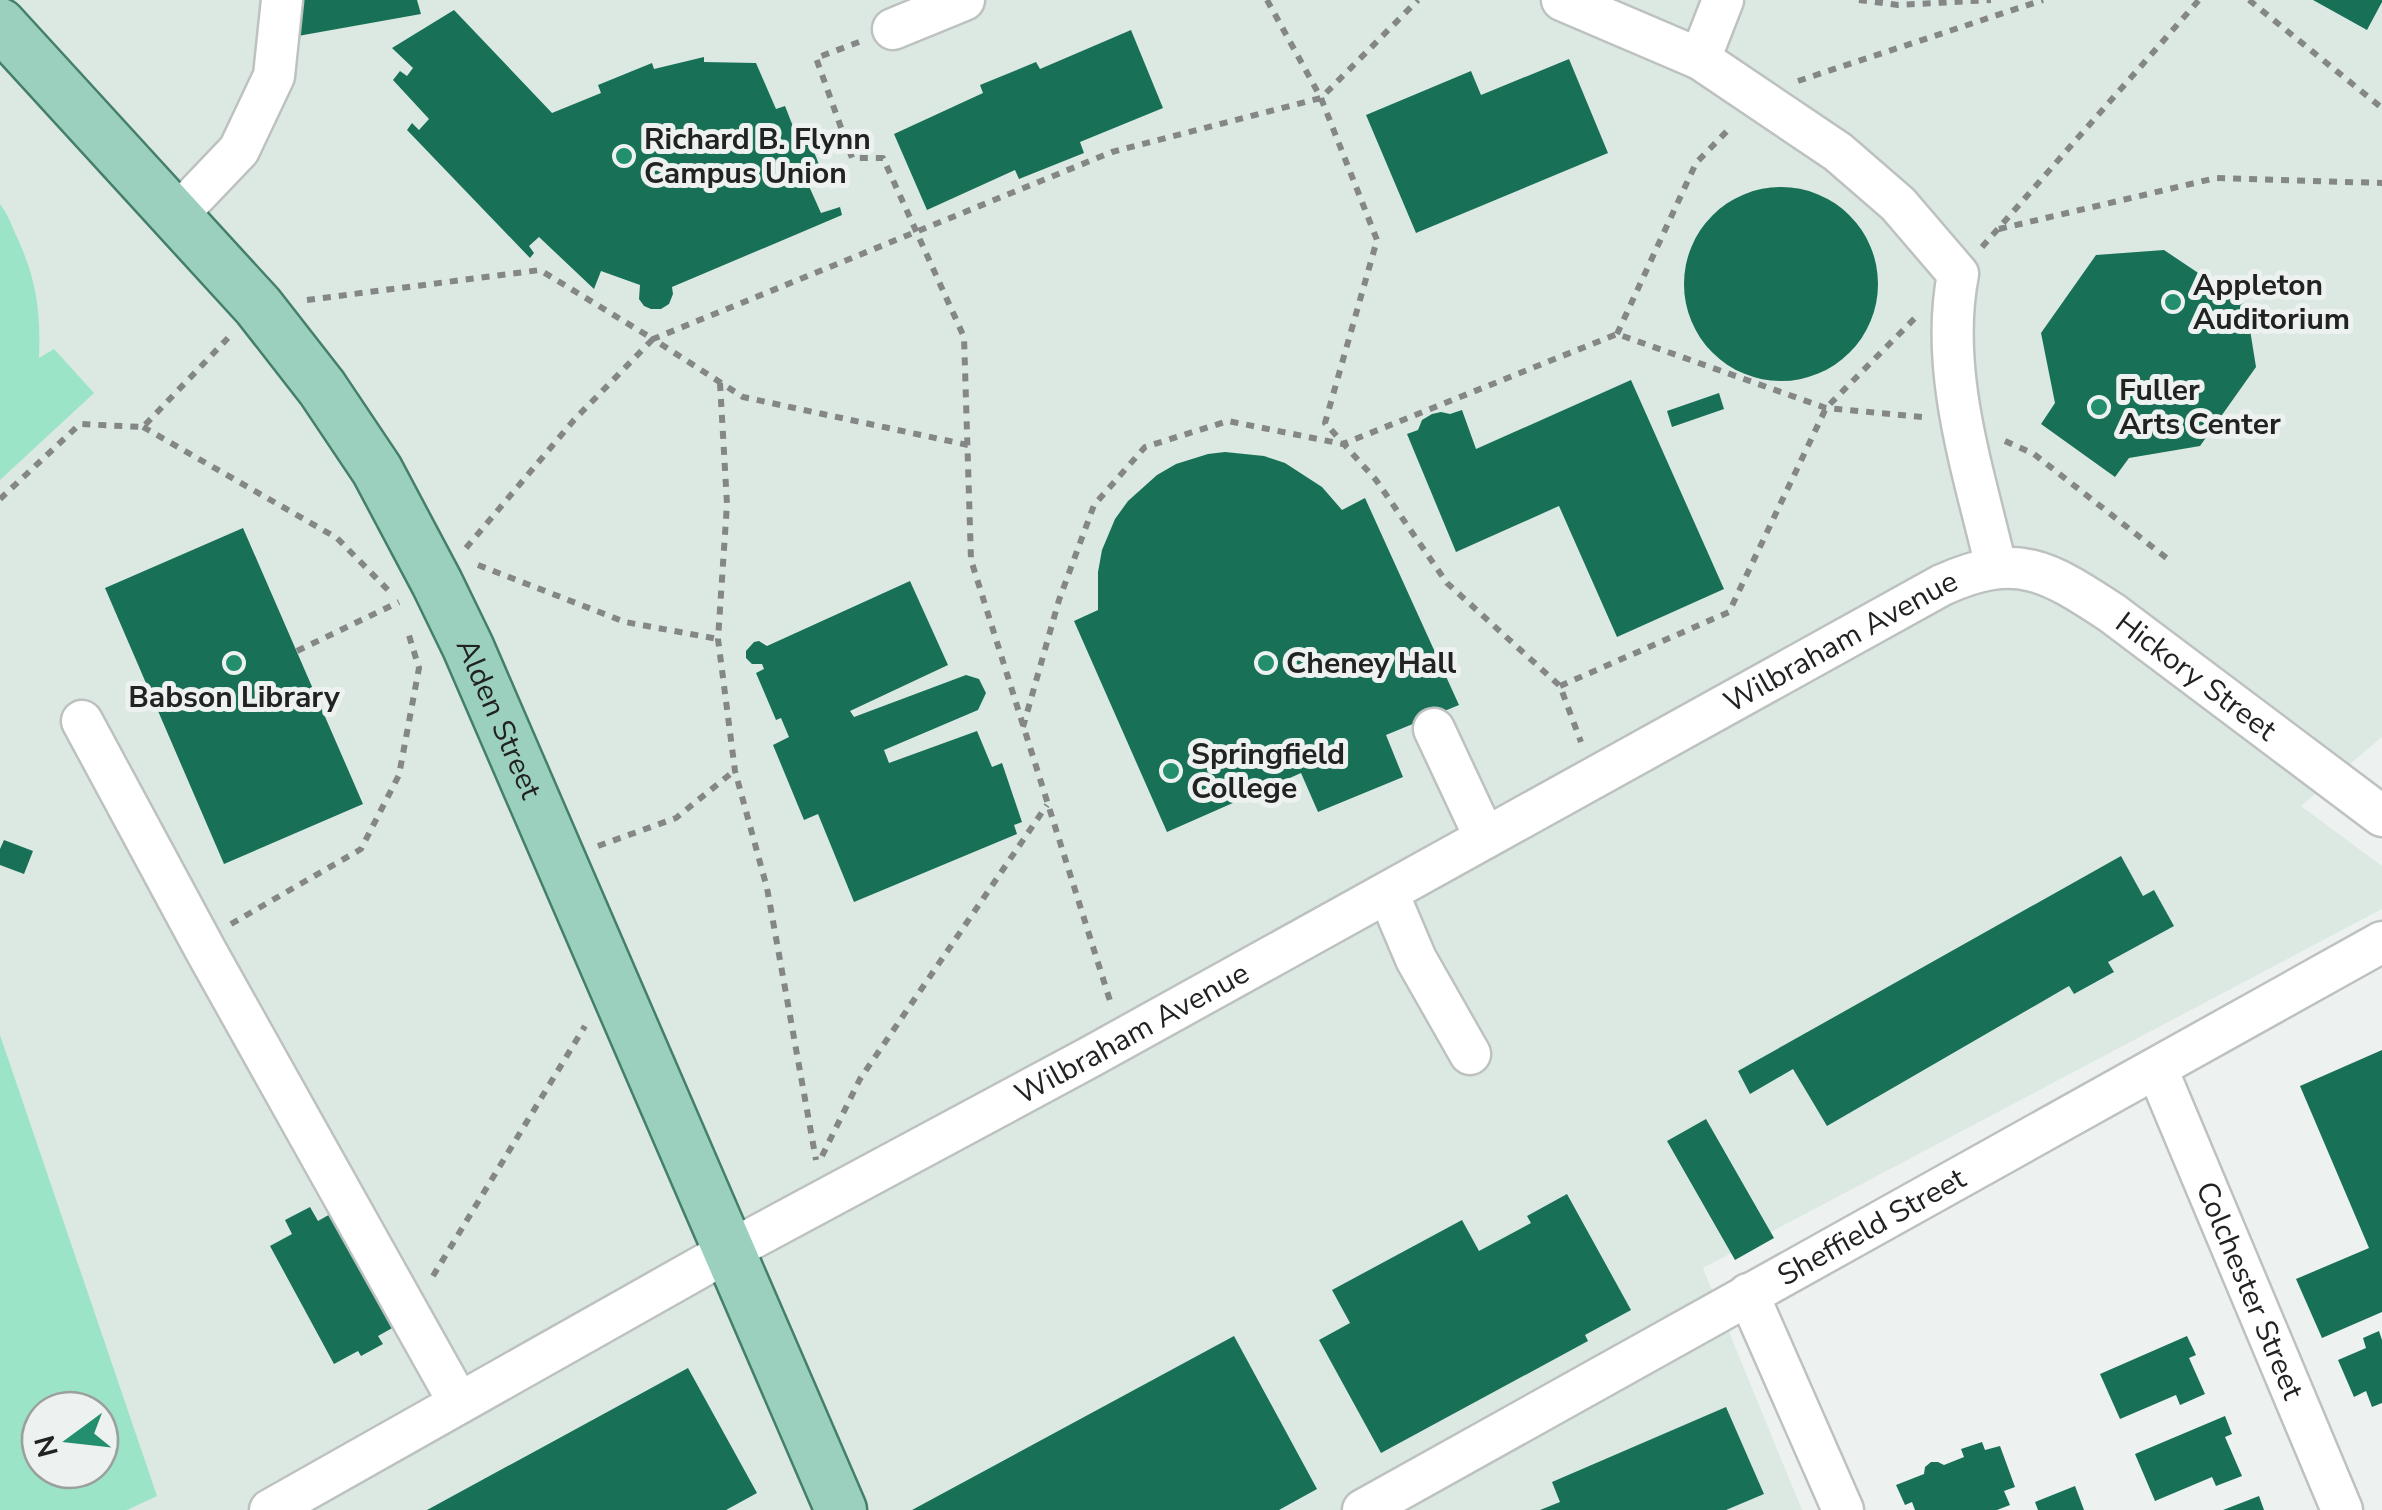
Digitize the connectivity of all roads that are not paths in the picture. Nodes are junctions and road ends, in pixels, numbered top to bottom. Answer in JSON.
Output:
{"nodes":[{"id":1,"x":282,"y":0,"type":"edge"},
{"id":2,"x":964,"y":0,"type":"edge"},
{"id":3,"x":1562,"y":0,"type":"edge"},
{"id":4,"x":1723,"y":0,"type":"edge"},
{"id":5,"x":0,"y":24,"type":"edge"},
{"id":6,"x":893,"y":29,"type":"road end"},
{"id":7,"x":1700,"y":59,"type":"junction"},
{"id":8,"x":176,"y":216,"type":"junction"},
{"id":9,"x":1996,"y":567,"type":"junction"},
{"id":10,"x":82,"y":720,"type":"dead end"},
{"id":11,"x":1434,"y":729,"type":"dead end"},
{"id":12,"x":2382,"y":816,"type":"edge"},
{"id":13,"x":1485,"y":838,"type":"junction"},
{"id":14,"x":1388,"y":892,"type":"junction"},
{"id":15,"x":2382,"y":942,"type":"edge"},
{"id":16,"x":1470,"y":1054,"type":"dead end"},
{"id":17,"x":2157,"y":1069,"type":"junction"},
{"id":18,"x":729,"y":1251,"type":"junction"},
{"id":19,"x":1748,"y":1294,"type":"junction"},
{"id":20,"x":458,"y":1403,"type":"junction"},
{"id":21,"x":270,"y":1510,"type":"edge"},
{"id":22,"x":841,"y":1510,"type":"edge"},
{"id":23,"x":1363,"y":1510,"type":"edge"},
{"id":24,"x":1843,"y":1510,"type":"edge"},
{"id":25,"x":2342,"y":1510,"type":"edge"}],
"edges":[{"from":1,"to":8,"type":"street"},
{"from":2,"to":6,"type":"street"},
{"from":3,"to":7,"type":"street"},
{"from":4,"to":7,"type":"street"},
{"from":5,"to":8,"type":"main road","name":"Alden Street"},
{"from":7,"to":9,"type":"street"},
{"from":8,"to":18,"type":"main road","name":"Alden Street"},
{"from":9,"to":12,"type":"street","name":"Hickory Street"},
{"from":9,"to":13,"type":"street","name":"Wilbraham Avenue"},
{"from":10,"to":20,"type":"street"},
{"from":11,"to":13,"type":"street"},
{"from":13,"to":14,"type":"street","name":"Wilbraham Avenue"},
{"from":14,"to":16,"type":"street"},
{"from":14,"to":18,"type":"street","name":"Wilbraham Avenue"},
{"from":15,"to":17,"type":"street","name":"Sheffield Street"},
{"from":17,"to":19,"type":"street","name":"Sheffield Street"},
{"from":17,"to":25,"type":"street","name":"Colchester Street"},
{"from":18,"to":20,"type":"street","name":"Wilbraham Avenue"},
{"from":18,"to":22,"type":"main road","name":"Alden Street"},
{"from":19,"to":23,"type":"street","name":"Sheffield Street"},
{"from":19,"to":24,"type":"street"},
{"from":20,"to":21,"type":"street","name":"Wilbraham Avenue"}]}
